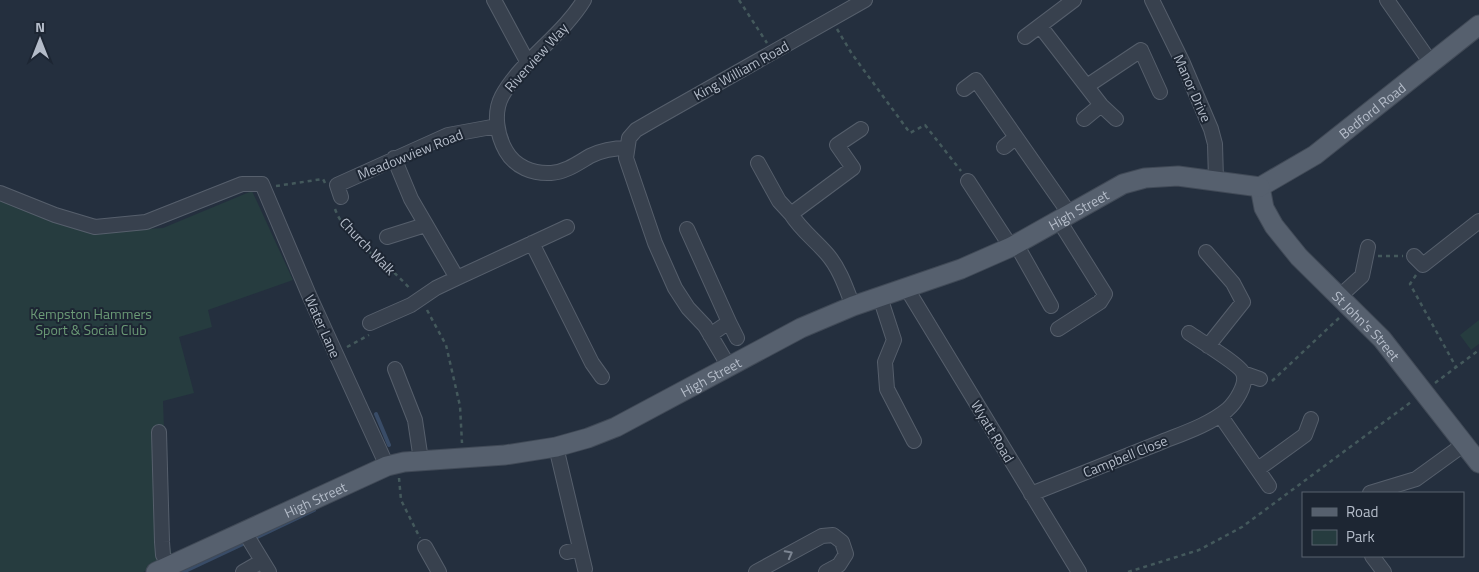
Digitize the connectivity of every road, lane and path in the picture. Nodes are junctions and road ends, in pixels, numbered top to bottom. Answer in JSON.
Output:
{"nodes":[{"id":1,"x":584,"y":0,"type":"edge"},
{"id":2,"x":739,"y":0,"type":"edge"},
{"id":3,"x":865,"y":0,"type":"edge"},
{"id":4,"x":1074,"y":0,"type":"edge"},
{"id":5,"x":1152,"y":0,"type":"edge"},
{"id":6,"x":1387,"y":0,"type":"edge"},
{"id":7,"x":496,"y":1,"type":"edge"},
{"id":8,"x":832,"y":20,"type":"junction"},
{"id":9,"x":1479,"y":25,"type":"edge"},
{"id":10,"x":1040,"y":26,"type":"junction"},
{"id":11,"x":1025,"y":37,"type":"dead end"},
{"id":12,"x":772,"y":52,"type":"junction"},
{"id":13,"x":528,"y":63,"type":"junction"},
{"id":14,"x":1431,"y":63,"type":"junction"},
{"id":15,"x":1087,"y":86,"type":"junction"},
{"id":16,"x":964,"y":88,"type":"dead end"},
{"id":17,"x":1160,"y":92,"type":"dead end"},
{"id":18,"x":1101,"y":105,"type":"junction"},
{"id":19,"x":1084,"y":119,"type":"dead end"},
{"id":20,"x":1116,"y":119,"type":"dead end"},
{"id":21,"x":497,"y":126,"type":"junction"},
{"id":22,"x":860,"y":129,"type":"dead end"},
{"id":23,"x":1016,"y":138,"type":"junction"},
{"id":24,"x":1004,"y":147,"type":"dead end"},
{"id":25,"x":626,"y":148,"type":"junction"},
{"id":26,"x":394,"y":158,"type":"junction"},
{"id":27,"x":758,"y":162,"type":"dead end"},
{"id":28,"x":1216,"y":180,"type":"junction"},
{"id":29,"x":968,"y":181,"type":"joint"},
{"id":30,"x":262,"y":184,"type":"junction"},
{"id":31,"x":326,"y":187,"type":"dead end"},
{"id":32,"x":1260,"y":187,"type":"junction"},
{"id":33,"x":0,"y":193,"type":"edge"},
{"id":34,"x":336,"y":199,"type":"joint"},
{"id":35,"x":791,"y":214,"type":"junction"},
{"id":36,"x":1064,"y":216,"type":"junction"},
{"id":37,"x":1479,"y":221,"type":"edge"},
{"id":38,"x":425,"y":225,"type":"junction"},
{"id":39,"x":567,"y":227,"type":"dead end"},
{"id":40,"x":686,"y":229,"type":"dead end"},
{"id":41,"x":387,"y":237,"type":"dead end"},
{"id":42,"x":532,"y":243,"type":"junction"},
{"id":43,"x":1013,"y":246,"type":"junction"},
{"id":44,"x":1206,"y":252,"type":"dead end"},
{"id":45,"x":1367,"y":252,"type":"joint"},
{"id":46,"x":1419,"y":261,"type":"junction"},
{"id":47,"x":457,"y":278,"type":"junction"},
{"id":48,"x":907,"y":289,"type":"junction"},
{"id":49,"x":880,"y":297,"type":"junction"},
{"id":50,"x":419,"y":300,"type":"junction"},
{"id":51,"x":1346,"y":301,"type":"junction"},
{"id":52,"x":853,"y":306,"type":"junction"},
{"id":53,"x":1051,"y":306,"type":"dead end"},
{"id":54,"x":729,"y":322,"type":"junction"},
{"id":55,"x":370,"y":323,"type":"dead end"},
{"id":56,"x":1058,"y":329,"type":"dead end"},
{"id":57,"x":1189,"y":332,"type":"dead end"},
{"id":58,"x":710,"y":335,"type":"junction"},
{"id":59,"x":737,"y":338,"type":"dead end"},
{"id":60,"x":1208,"y":346,"type":"junction"},
{"id":61,"x":1479,"y":350,"type":"edge"},
{"id":62,"x":728,"y":365,"type":"junction"},
{"id":63,"x":1456,"y":367,"type":"junction"},
{"id":64,"x":395,"y":369,"type":"dead end"},
{"id":65,"x":1244,"y":373,"type":"junction"},
{"id":66,"x":602,"y":377,"type":"dead end"},
{"id":67,"x":1260,"y":379,"type":"joint"},
{"id":68,"x":1423,"y":393,"type":"junction"},
{"id":69,"x":1219,"y":416,"type":"junction"},
{"id":70,"x":1311,"y":419,"type":"dead end"},
{"id":71,"x":159,"y":432,"type":"dead end"},
{"id":72,"x":914,"y":441,"type":"dead end"},
{"id":73,"x":1463,"y":445,"type":"junction"},
{"id":74,"x":556,"y":447,"type":"junction"},
{"id":75,"x":462,"y":456,"type":"junction"},
{"id":76,"x":404,"y":463,"type":"junction"},
{"id":77,"x":1479,"y":463,"type":"edge"},
{"id":78,"x":1258,"y":469,"type":"junction"},
{"id":79,"x":1270,"y":486,"type":"dead end"},
{"id":80,"x":1373,"y":492,"type":"edge"},
{"id":81,"x":1031,"y":494,"type":"junction"},
{"id":82,"x":248,"y":538,"type":"junction"},
{"id":83,"x":424,"y":547,"type":"joint"},
{"id":84,"x":1373,"y":557,"type":"edge"},
{"id":85,"x":266,"y":567,"type":"edge"},
{"id":86,"x":163,"y":569,"type":"edge"},
{"id":87,"x":585,"y":569,"type":"dead end"},
{"id":88,"x":243,"y":572,"type":"edge"},
{"id":89,"x":439,"y":572,"type":"edge"},
{"id":90,"x":756,"y":572,"type":"edge"},
{"id":91,"x":826,"y":572,"type":"edge"},
{"id":92,"x":1079,"y":572,"type":"edge"},
{"id":93,"x":1384,"y":572,"type":"edge"}],
"edges":[{"from":1,"to":13,"type":"street","name":"Riverview Way"},
{"from":2,"to":12,"type":"path"},
{"from":3,"to":8,"type":"street","name":"King William Road"},
{"from":4,"to":10,"type":"street"},
{"from":5,"to":28,"type":"street","name":"Manor Drive"},
{"from":6,"to":14,"type":"street"},
{"from":7,"to":13,"type":"street"},
{"from":8,"to":12,"type":"street","name":"King William Road"},
{"from":8,"to":29,"type":"path"},
{"from":9,"to":14,"type":"main road","name":"Bedford Road"},
{"from":10,"to":11,"type":"street"},
{"from":10,"to":15,"type":"street"},
{"from":12,"to":25,"type":"street","name":"King William Road"},
{"from":13,"to":21,"type":"street","name":"Riverview Way"},
{"from":14,"to":32,"type":"main road","name":"Bedford Road"},
{"from":15,"to":17,"type":"street"},
{"from":15,"to":18,"type":"street"},
{"from":16,"to":23,"type":"street"},
{"from":18,"to":19,"type":"street"},
{"from":18,"to":20,"type":"street"},
{"from":21,"to":25,"type":"street","name":"Riverview Way"},
{"from":21,"to":26,"type":"street","name":"Meadowview Road"},
{"from":22,"to":35,"type":"street"},
{"from":23,"to":24,"type":"street"},
{"from":23,"to":36,"type":"street"},
{"from":25,"to":58,"type":"street"},
{"from":26,"to":34,"type":"street","name":"Meadowview Road"},
{"from":26,"to":38,"type":"street"},
{"from":27,"to":35,"type":"street"},
{"from":28,"to":32,"type":"main road","name":"High Street"},
{"from":28,"to":36,"type":"main road","name":"High Street"},
{"from":29,"to":43,"type":"street"},
{"from":30,"to":31,"type":"path"},
{"from":30,"to":33,"type":"street"},
{"from":30,"to":76,"type":"street","name":"Water Lane"},
{"from":32,"to":51,"type":"main road","name":"St John's Street"},
{"from":34,"to":50,"type":"path","name":"Church Walk"},
{"from":35,"to":52,"type":"street"},
{"from":36,"to":43,"type":"main road","name":"High Street"},
{"from":36,"to":56,"type":"street"},
{"from":37,"to":46,"type":"street"},
{"from":38,"to":41,"type":"street"},
{"from":38,"to":47,"type":"street"},
{"from":39,"to":42,"type":"street"},
{"from":40,"to":54,"type":"street"},
{"from":42,"to":47,"type":"street"},
{"from":42,"to":66,"type":"street"},
{"from":43,"to":48,"type":"main road","name":"High Street"},
{"from":43,"to":53,"type":"street"},
{"from":44,"to":60,"type":"street"},
{"from":45,"to":46,"type":"path"},
{"from":45,"to":51,"type":"street"},
{"from":46,"to":63,"type":"path"},
{"from":47,"to":50,"type":"street"},
{"from":48,"to":49,"type":"main road","name":"High Street"},
{"from":48,"to":81,"type":"street","name":"Wyatt Road"},
{"from":49,"to":52,"type":"main road","name":"High Street"},
{"from":49,"to":72,"type":"street"},
{"from":50,"to":55,"type":"street"},
{"from":50,"to":75,"type":"path","name":"Church Walk"},
{"from":51,"to":67,"type":"path"},
{"from":51,"to":68,"type":"main road","name":"St John's Street"},
{"from":52,"to":62,"type":"main road","name":"High Street"},
{"from":54,"to":58,"type":"street"},
{"from":54,"to":59,"type":"street"},
{"from":57,"to":60,"type":"street"},
{"from":58,"to":62,"type":"street"},
{"from":60,"to":65,"type":"street"},
{"from":61,"to":63,"type":"path"},
{"from":62,"to":74,"type":"main road","name":"High Street"},
{"from":63,"to":68,"type":"path"},
{"from":64,"to":76,"type":"street"},
{"from":65,"to":67,"type":"street"},
{"from":65,"to":69,"type":"street"},
{"from":68,"to":73,"type":"main road","name":"St John's Street"},
{"from":69,"to":78,"type":"street"},
{"from":69,"to":81,"type":"street","name":"Campbell Close"},
{"from":70,"to":78,"type":"street"},
{"from":71,"to":86,"type":"street"},
{"from":73,"to":77,"type":"main road","name":"St John's Street"},
{"from":73,"to":80,"type":"street"},
{"from":74,"to":75,"type":"main road","name":"High Street"},
{"from":74,"to":87,"type":"street"},
{"from":75,"to":76,"type":"main road","name":"High Street"},
{"from":76,"to":82,"type":"main road","name":"High Street"},
{"from":76,"to":83,"type":"path"},
{"from":78,"to":79,"type":"street"},
{"from":81,"to":92,"type":"street","name":"Wyatt Road"},
{"from":82,"to":85,"type":"street"},
{"from":82,"to":86,"type":"main road","name":"High Street"},
{"from":83,"to":89,"type":"street"},
{"from":84,"to":93,"type":"street"},
{"from":85,"to":88,"type":"street"},
{"from":90,"to":91,"type":"street","one_way":true}]}
